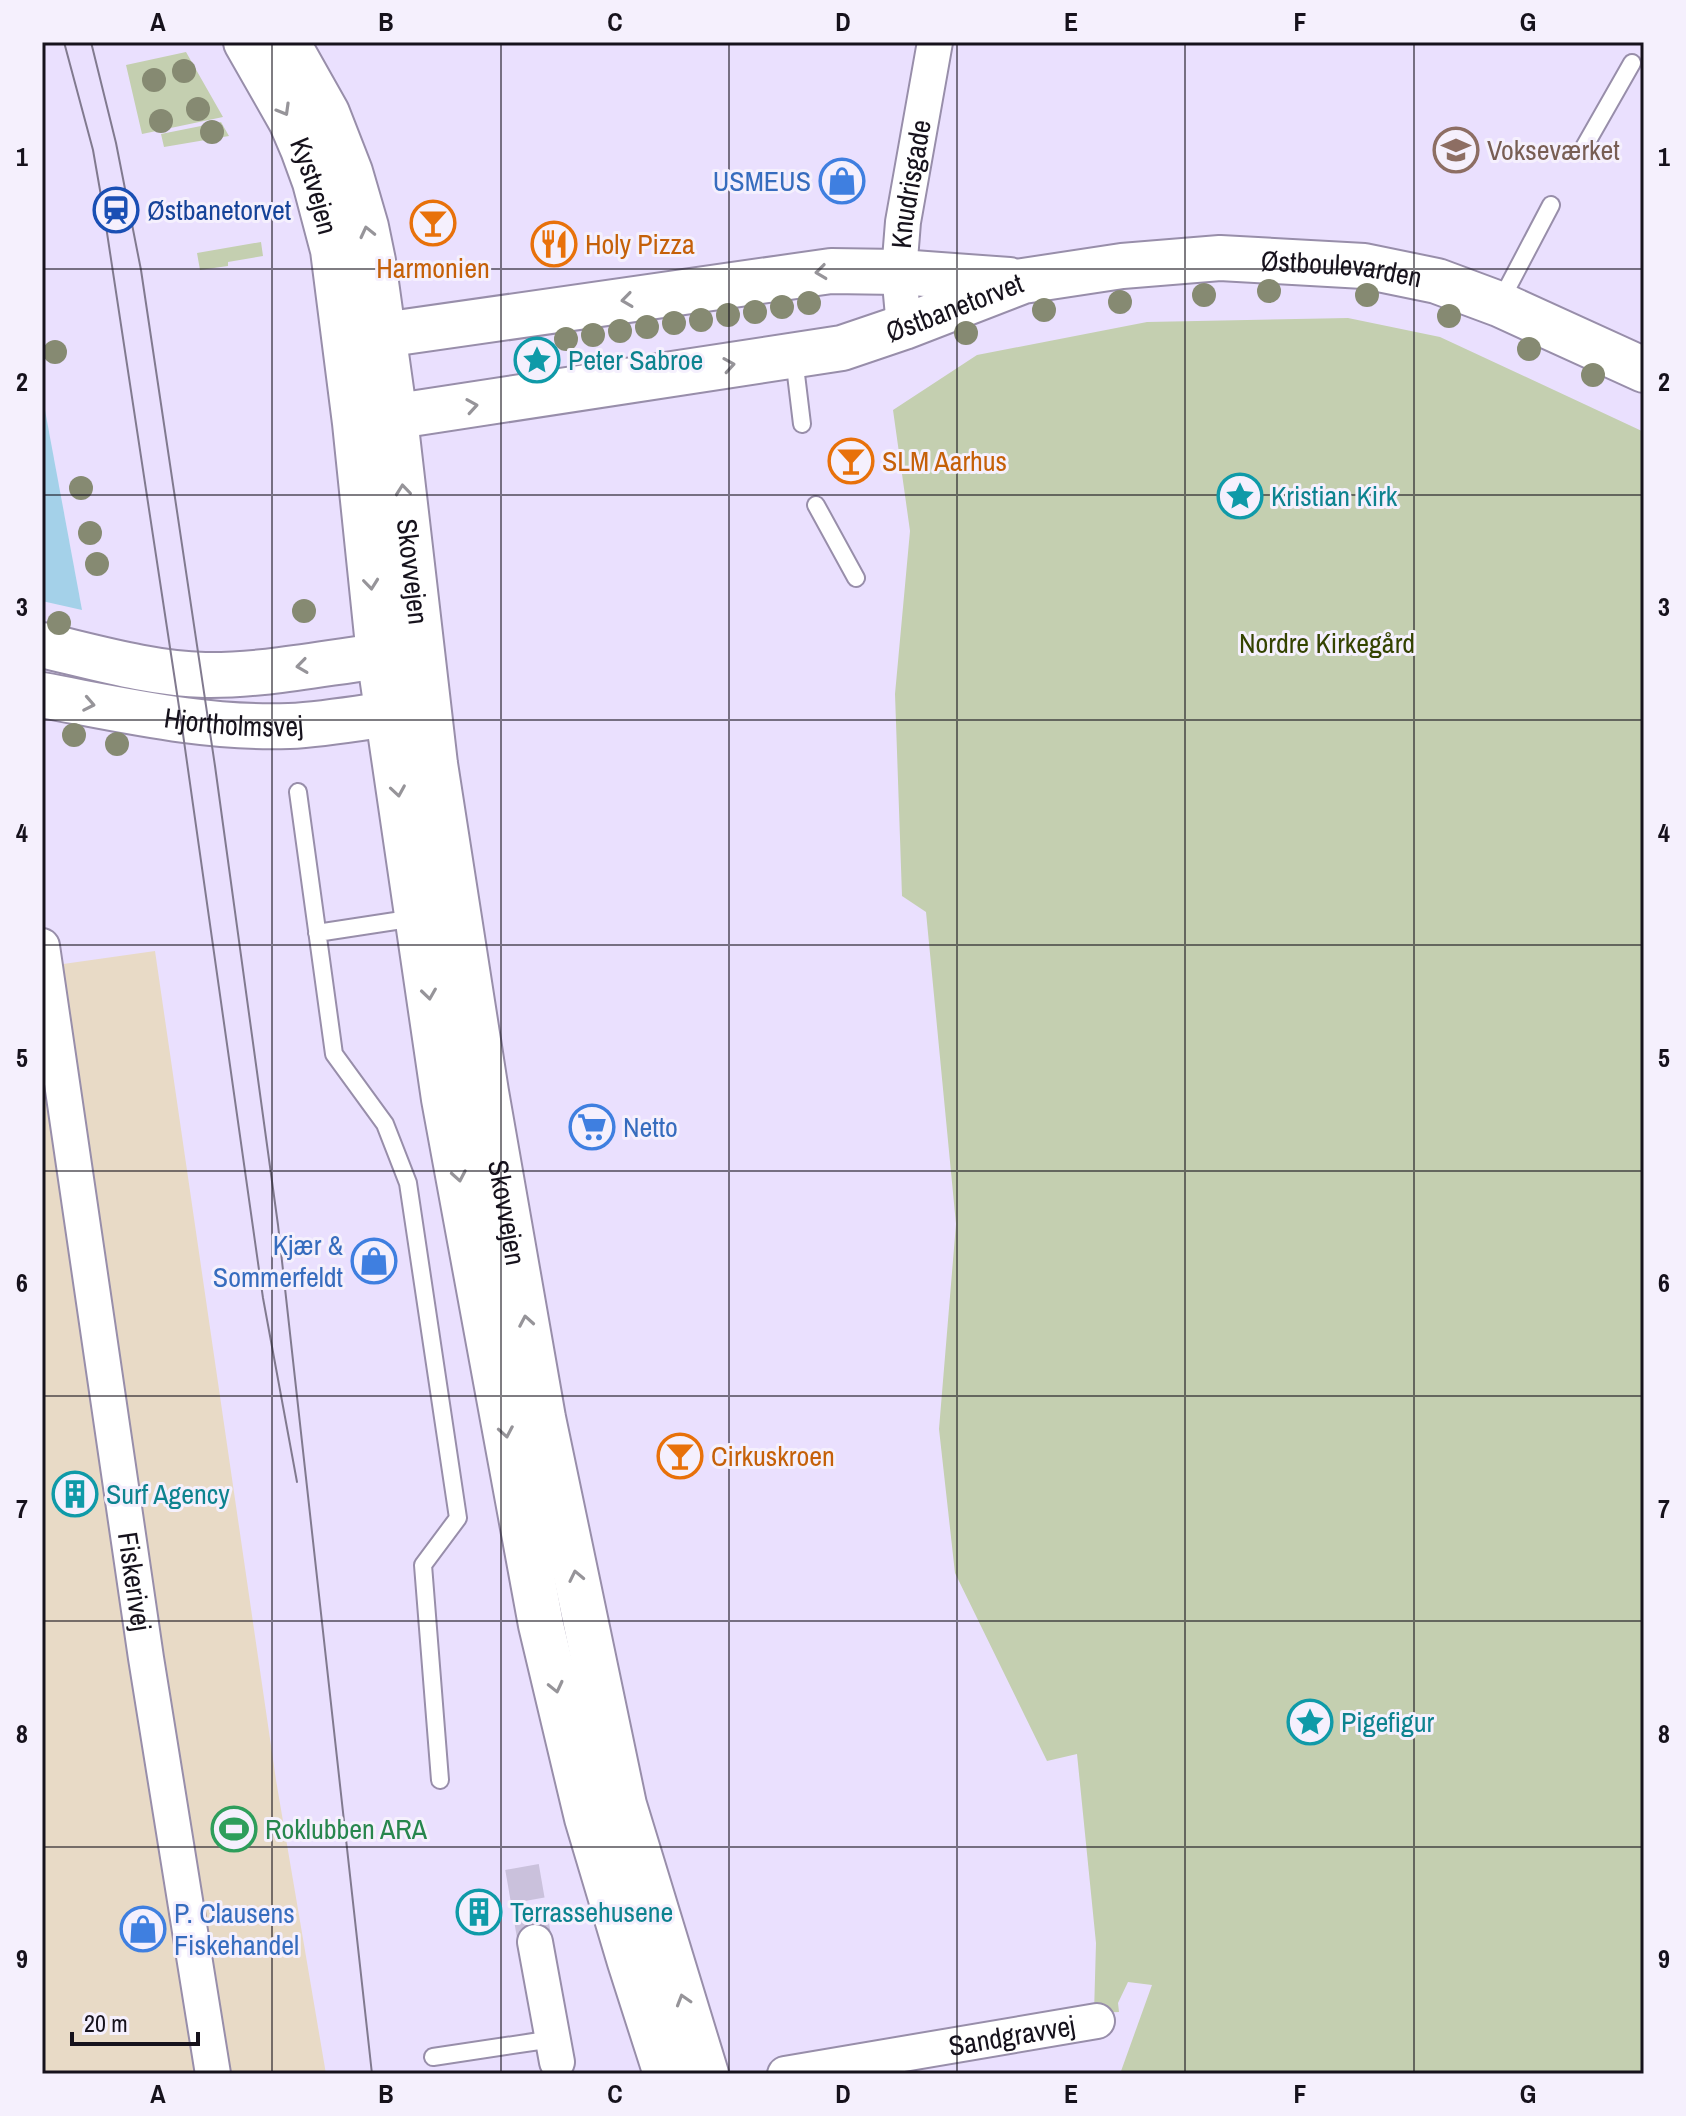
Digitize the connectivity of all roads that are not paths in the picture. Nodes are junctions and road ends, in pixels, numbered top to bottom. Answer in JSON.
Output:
{"nodes":[{"id":1,"x":246,"y":42,"type":"edge"},
{"id":2,"x":287,"y":42,"type":"edge"},
{"id":3,"x":935,"y":42,"type":"edge"},
{"id":4,"x":1632,"y":63,"type":"dead end"},
{"id":5,"x":1583,"y":149,"type":"dead end"},
{"id":6,"x":1551,"y":205,"type":"dead end"},
{"id":7,"x":899,"y":272,"type":"junction"},
{"id":8,"x":1023,"y":281,"type":"junction"},
{"id":9,"x":1499,"y":304,"type":"junction"},
{"id":10,"x":904,"y":327,"type":"junction"},
{"id":11,"x":364,"y":338,"type":"junction"},
{"id":12,"x":793,"y":355,"type":"junction"},
{"id":13,"x":1644,"y":370,"type":"edge"},
{"id":14,"x":375,"y":420,"type":"junction"},
{"id":15,"x":802,"y":424,"type":"dead end"},
{"id":16,"x":816,"y":505,"type":"dead end"},
{"id":17,"x":856,"y":578,"type":"dead end"},
{"id":18,"x":42,"y":645,"type":"edge"},
{"id":19,"x":400,"y":653,"type":"junction"},
{"id":20,"x":42,"y":695,"type":"edge"},
{"id":21,"x":407,"y":711,"type":"junction"},
{"id":22,"x":298,"y":792,"type":"dead end"},
{"id":23,"x":438,"y":914,"type":"junction"},
{"id":24,"x":317,"y":933,"type":"junction"},
{"id":25,"x":42,"y":946,"type":"edge"},
{"id":26,"x":440,"y":1780,"type":"dead end"},
{"id":27,"x":535,"y":1942,"type":"tunnel mouth"},
{"id":28,"x":1097,"y":2021,"type":"dead end"},
{"id":29,"x":555,"y":2050,"type":"joint"},
{"id":30,"x":433,"y":2057,"type":"dead end"},
{"id":31,"x":213,"y":2074,"type":"edge"},
{"id":32,"x":666,"y":2074,"type":"edge"},
{"id":33,"x":706,"y":2074,"type":"edge"},
{"id":34,"x":785,"y":2074,"type":"edge"}],
"edges":[{"from":1,"to":11,"type":"street","name":"Kystvejen","one_way":true},
{"from":11,"to":2,"type":"street","name":"Kystvejen","one_way":true},
{"from":3,"to":7,"type":"street","name":"Knudrisgade"},
{"from":4,"to":5,"type":"lane"},
{"from":6,"to":9,"type":"lane"},
{"from":7,"to":8,"type":"street","name":"Østbanetorvet"},
{"from":7,"to":10,"type":"street","name":"Knudrisgade"},
{"from":7,"to":11,"type":"street","name":"Østbanetorvet","one_way":true},
{"from":8,"to":9,"type":"street","name":"Østboulevarden"},
{"from":8,"to":10,"type":"street","name":"Østbanetorvet"},
{"from":9,"to":13,"type":"street","name":"Østboulevarden"},
{"from":10,"to":12,"type":"street","name":"Østbanetorvet"},
{"from":11,"to":14,"type":"street","name":"Skovvejen"},
{"from":14,"to":12,"type":"street","name":"Østbanetorvet","one_way":true},
{"from":12,"to":15,"type":"lane"},
{"from":14,"to":19,"type":"street","name":"Skovvejen"},
{"from":16,"to":17,"type":"lane"},
{"from":19,"to":18,"type":"street","name":"Hjortholmsvej","one_way":true},
{"from":19,"to":21,"type":"street","name":"Skovvejen"},
{"from":20,"to":21,"type":"street","name":"Hjortholmsvej","one_way":true},
{"from":21,"to":23,"type":"street","name":"Skovvejen"},
{"from":22,"to":24,"type":"lane"},
{"from":23,"to":24,"type":"lane"},
{"from":23,"to":32,"type":"street","name":"Skovvejen","one_way":true},
{"from":33,"to":23,"type":"street","name":"Skovvejen","one_way":true},
{"from":24,"to":26,"type":"lane"},
{"from":25,"to":31,"type":"street","name":"Fiskerivej"},
{"from":27,"to":29,"type":"street"},
{"from":28,"to":34,"type":"street","name":"Sandgravvej"},
{"from":29,"to":30,"type":"lane"}]}
